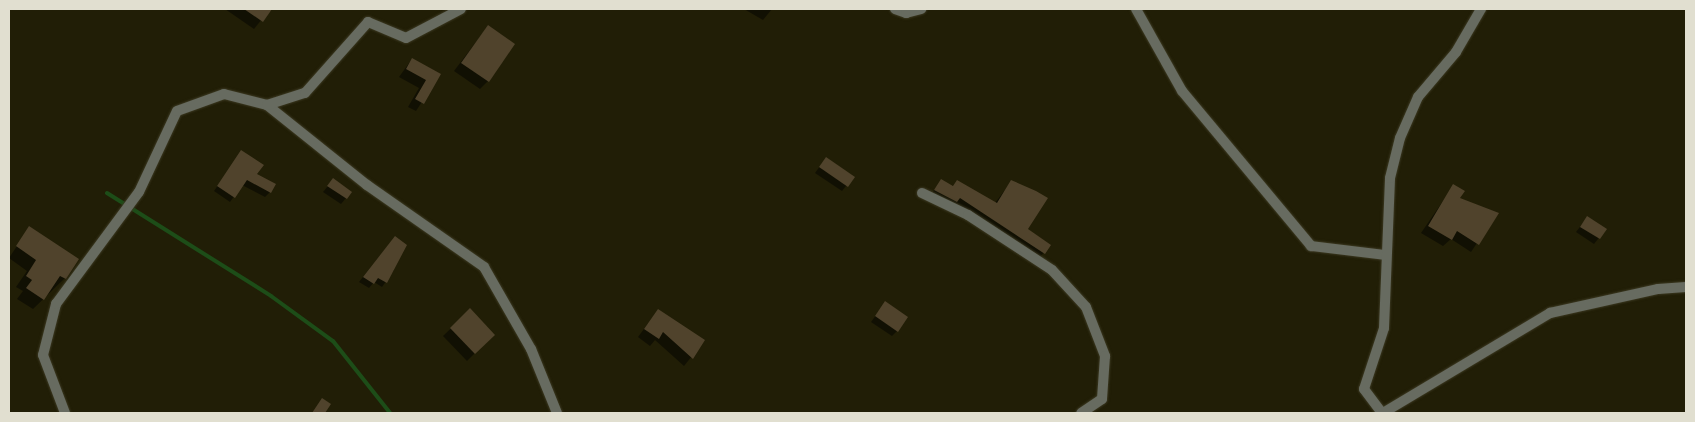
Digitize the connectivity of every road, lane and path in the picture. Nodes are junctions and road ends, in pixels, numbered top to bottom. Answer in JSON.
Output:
{"nodes":[{"id":1,"x":461,"y":9,"type":"edge"},
{"id":2,"x":896,"y":9,"type":"edge"},
{"id":3,"x":921,"y":9,"type":"edge"},
{"id":4,"x":1136,"y":9,"type":"edge"},
{"id":5,"x":1481,"y":9,"type":"edge"},
{"id":6,"x":267,"y":105,"type":"junction"},
{"id":7,"x":922,"y":193,"type":"dead end"},
{"id":8,"x":1386,"y":255,"type":"junction"},
{"id":9,"x":1686,"y":287,"type":"edge"},
{"id":10,"x":64,"y":413,"type":"edge"},
{"id":11,"x":557,"y":413,"type":"edge"},
{"id":12,"x":1082,"y":413,"type":"edge"},
{"id":13,"x":1382,"y":413,"type":"edge"}],
"edges":[{"from":1,"to":6,"type":"street"},
{"from":2,"to":3,"type":"street"},
{"from":4,"to":8,"type":"street"},
{"from":5,"to":8,"type":"street"},
{"from":6,"to":10,"type":"street"},
{"from":6,"to":11,"type":"street"},
{"from":7,"to":12,"type":"street"},
{"from":8,"to":13,"type":"street"},
{"from":9,"to":13,"type":"street"}]}
